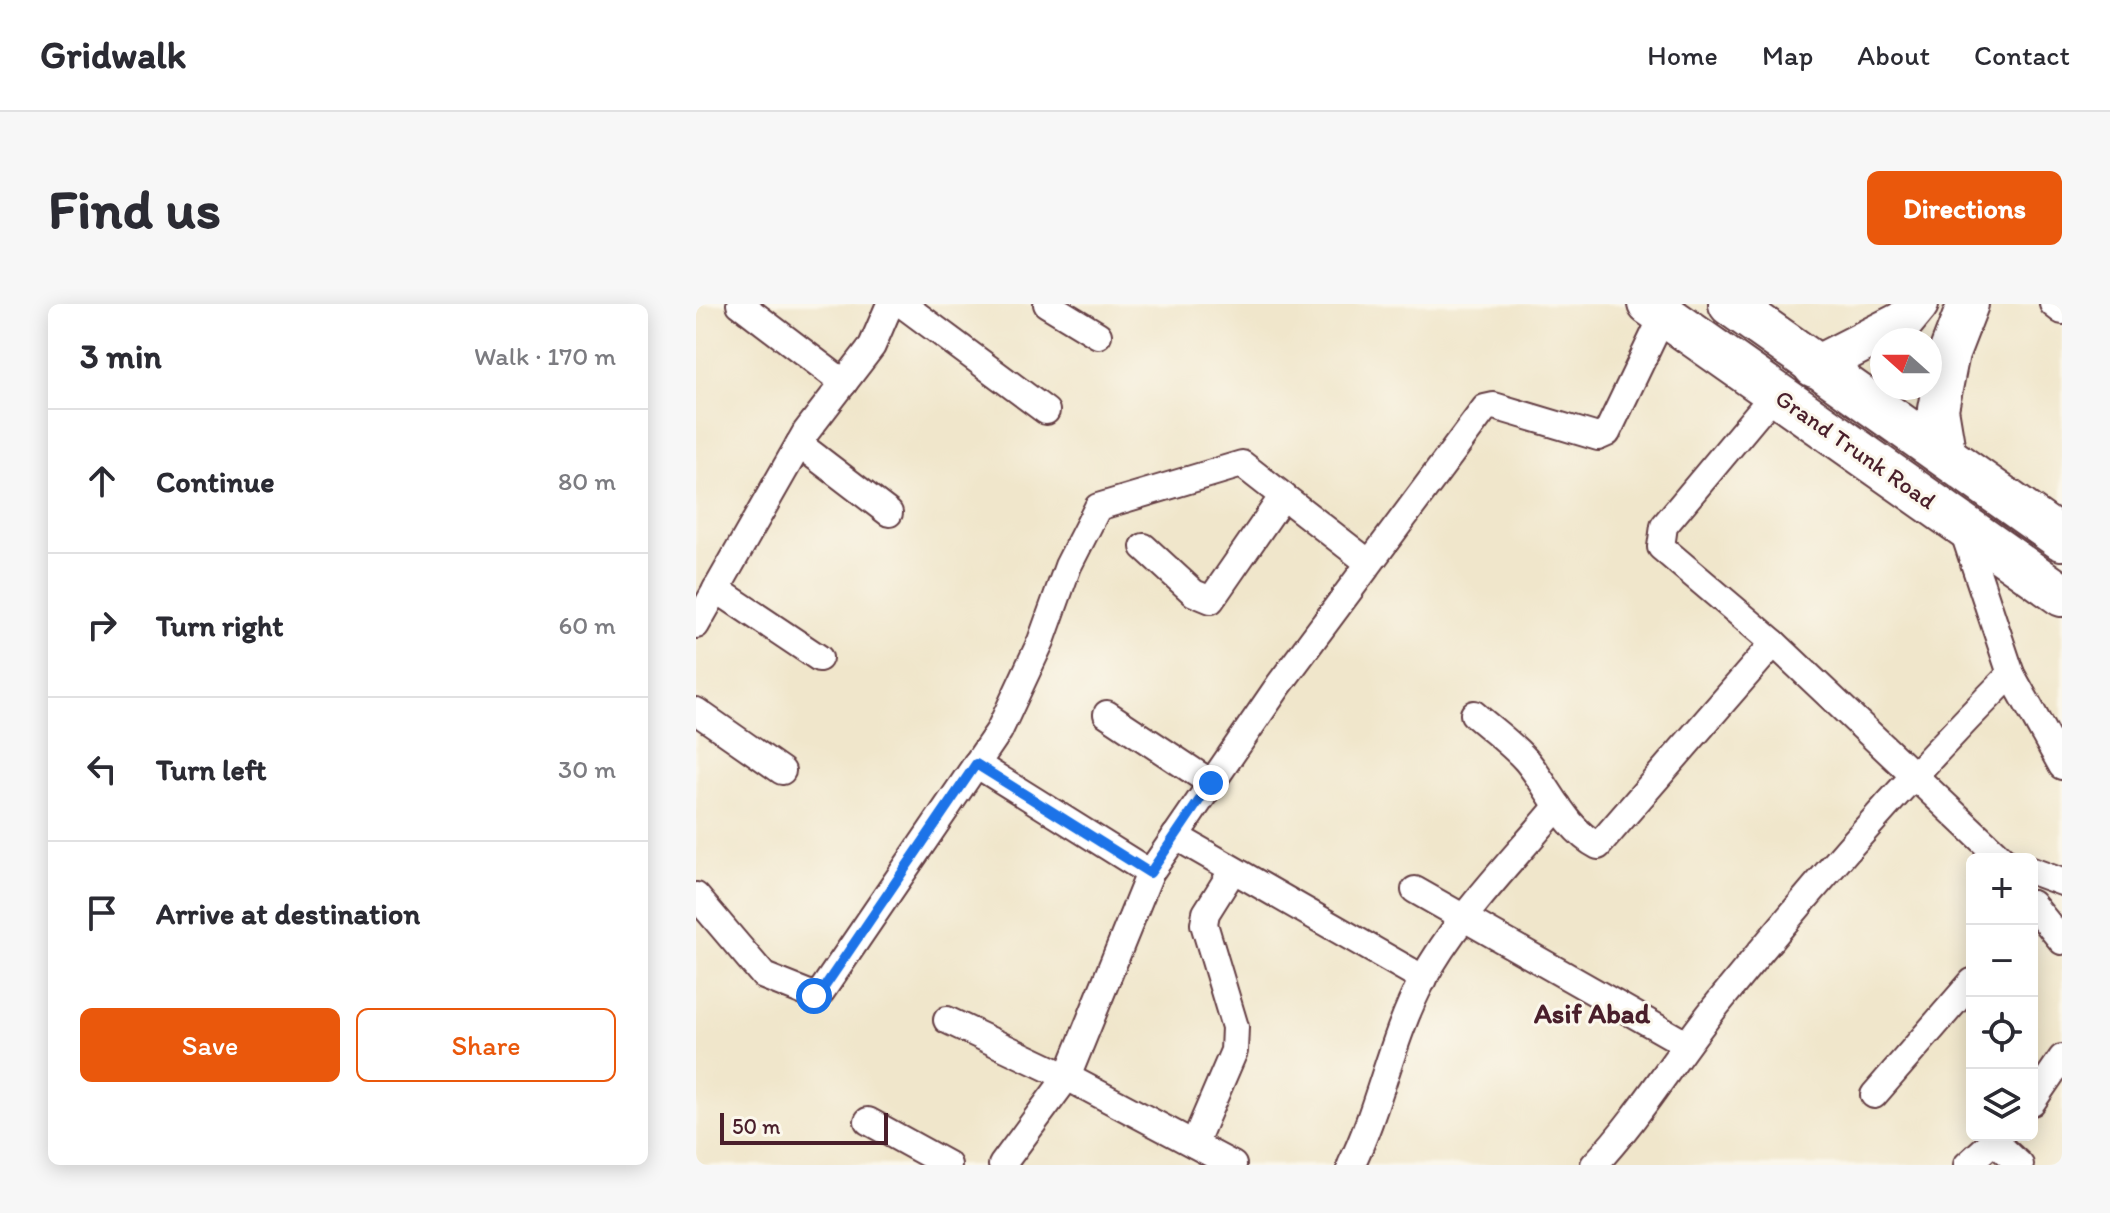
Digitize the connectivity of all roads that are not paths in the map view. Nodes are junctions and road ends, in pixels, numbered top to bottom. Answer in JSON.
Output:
{"nodes":[{"id":1,"x":740,"y":304,"type":"edge"},
{"id":2,"x":890,"y":304,"type":"edge"},
{"id":3,"x":902,"y":304,"type":"edge"},
{"id":4,"x":1047,"y":304,"type":"edge"},
{"id":5,"x":1730,"y":304,"type":"edge"},
{"id":6,"x":1918,"y":304,"type":"edge"},
{"id":7,"x":1968,"y":304,"type":"edge"},
{"id":8,"x":2053,"y":304,"type":"edge"},
{"id":9,"x":1656,"y":309,"type":"edge"},
{"id":10,"x":2062,"y":311,"type":"edge"},
{"id":11,"x":1098,"y":335,"type":"dead end"},
{"id":12,"x":1814,"y":367,"type":"junction"},
{"id":13,"x":844,"y":383,"type":"junction"},
{"id":14,"x":1776,"y":392,"type":"junction"},
{"id":15,"x":1046,"y":411,"type":"dead end"},
{"id":16,"x":799,"y":444,"type":"junction"},
{"id":17,"x":1946,"y":457,"type":"junction"},
{"id":18,"x":1283,"y":496,"type":"junction"},
{"id":19,"x":889,"y":513,"type":"dead end"},
{"id":20,"x":1961,"y":524,"type":"junction"},
{"id":21,"x":2062,"y":539,"type":"edge"},
{"id":22,"x":1144,"y":547,"type":"dead end"},
{"id":23,"x":1369,"y":563,"type":"junction"},
{"id":24,"x":716,"y":589,"type":"junction"},
{"id":25,"x":2062,"y":595,"type":"edge"},
{"id":26,"x":696,"y":625,"type":"edge"},
{"id":27,"x":1774,"y":643,"type":"junction"},
{"id":28,"x":819,"y":658,"type":"dead end"},
{"id":29,"x":2011,"y":674,"type":"junction"},
{"id":30,"x":696,"y":711,"type":"edge"},
{"id":31,"x":1107,"y":714,"type":"dead end"},
{"id":32,"x":1474,"y":714,"type":"dead end"},
{"id":33,"x":976,"y":764,"type":"junction"},
{"id":34,"x":2062,"y":766,"type":"edge"},
{"id":35,"x":782,"y":771,"type":"dead end"},
{"id":36,"x":1912,"y":775,"type":"junction"},
{"id":37,"x":1211,"y":783,"type":"junction"},
{"id":38,"x":1558,"y":806,"type":"junction"},
{"id":39,"x":1175,"y":836,"type":"junction"},
{"id":40,"x":1994,"y":853,"type":"edge"},
{"id":41,"x":1233,"y":870,"type":"junction"},
{"id":42,"x":1150,"y":873,"type":"junction"},
{"id":43,"x":2038,"y":873,"type":"edge"},
{"id":44,"x":2062,"y":882,"type":"edge"},
{"id":45,"x":1415,"y":890,"type":"dead end"},
{"id":46,"x":696,"y":896,"type":"edge"},
{"id":47,"x":2038,"y":914,"type":"edge"},
{"id":48,"x":1467,"y":917,"type":"junction"},
{"id":49,"x":2062,"y":941,"type":"edge"},
{"id":50,"x":1424,"y":979,"type":"junction"},
{"id":51,"x":1966,"y":989,"type":"edge"},
{"id":52,"x":947,"y":1020,"type":"dead end"},
{"id":53,"x":1686,"y":1044,"type":"junction"},
{"id":54,"x":2062,"y":1058,"type":"edge"},
{"id":55,"x":1067,"y":1077,"type":"junction"},
{"id":56,"x":2038,"y":1093,"type":"edge"},
{"id":57,"x":1874,"y":1095,"type":"dead end"},
{"id":58,"x":868,"y":1121,"type":"dead end"},
{"id":59,"x":1994,"y":1141,"type":"edge"},
{"id":60,"x":2000,"y":1141,"type":"edge"},
{"id":61,"x":1194,"y":1144,"type":"junction"},
{"id":62,"x":1622,"y":1152,"type":"edge"},
{"id":63,"x":948,"y":1165,"type":"edge"},
{"id":64,"x":1002,"y":1165,"type":"edge"},
{"id":65,"x":1233,"y":1165,"type":"edge"},
{"id":66,"x":1351,"y":1165,"type":"edge"},
{"id":67,"x":1594,"y":1165,"type":"edge"},
{"id":68,"x":1967,"y":1165,"type":"edge"},
{"id":69,"x":2020,"y":1165,"type":"edge"}],
"edges":[{"from":1,"to":13,"type":"street"},
{"from":2,"to":13,"type":"street"},
{"from":3,"to":15,"type":"street"},
{"from":4,"to":11,"type":"street"},
{"from":5,"to":12,"type":"highway","name":"Grand Trunk Road"},
{"from":6,"to":12,"type":"main road"},
{"from":7,"to":17,"type":"main road"},
{"from":8,"to":10,"type":"street"},
{"from":9,"to":14,"type":"highway","name":"Grand Trunk Road"},
{"from":9,"to":23,"type":"street"},
{"from":12,"to":17,"type":"highway","name":"Grand Trunk Road"},
{"from":13,"to":16,"type":"street"},
{"from":14,"to":20,"type":"highway","name":"Grand Trunk Road"},
{"from":14,"to":27,"type":"street"},
{"from":16,"to":19,"type":"street"},
{"from":16,"to":24,"type":"street"},
{"from":17,"to":21,"type":"highway","name":"Grand Trunk Road"},
{"from":18,"to":22,"type":"street"},
{"from":18,"to":23,"type":"street"},
{"from":18,"to":33,"type":"street"},
{"from":20,"to":25,"type":"highway","name":"Grand Trunk Road"},
{"from":20,"to":29,"type":"street"},
{"from":23,"to":37,"type":"street"},
{"from":24,"to":26,"type":"street"},
{"from":24,"to":28,"type":"street"},
{"from":27,"to":36,"type":"street"},
{"from":27,"to":38,"type":"street"},
{"from":29,"to":34,"type":"street"},
{"from":29,"to":36,"type":"street"},
{"from":30,"to":35,"type":"street"},
{"from":31,"to":37,"type":"street"},
{"from":32,"to":38,"type":"street"},
{"from":33,"to":42,"type":"street"},
{"from":33,"to":46,"type":"street"},
{"from":36,"to":40,"type":"street"},
{"from":36,"to":53,"type":"street"},
{"from":37,"to":39,"type":"street"},
{"from":38,"to":48,"type":"street"},
{"from":39,"to":41,"type":"street"},
{"from":39,"to":42,"type":"street"},
{"from":41,"to":50,"type":"street"},
{"from":41,"to":61,"type":"street"},
{"from":42,"to":55,"type":"street"},
{"from":43,"to":44,"type":"street"},
{"from":45,"to":48,"type":"street"},
{"from":47,"to":49,"type":"street"},
{"from":48,"to":50,"type":"street"},
{"from":48,"to":53,"type":"street"},
{"from":50,"to":66,"type":"street"},
{"from":51,"to":57,"type":"street"},
{"from":52,"to":55,"type":"street"},
{"from":53,"to":62,"type":"street"},
{"from":54,"to":56,"type":"street"},
{"from":55,"to":61,"type":"street"},
{"from":55,"to":64,"type":"street"},
{"from":58,"to":63,"type":"street"},
{"from":59,"to":68,"type":"street"},
{"from":60,"to":69,"type":"street"},
{"from":61,"to":65,"type":"street"},
{"from":62,"to":67,"type":"street"}]}
